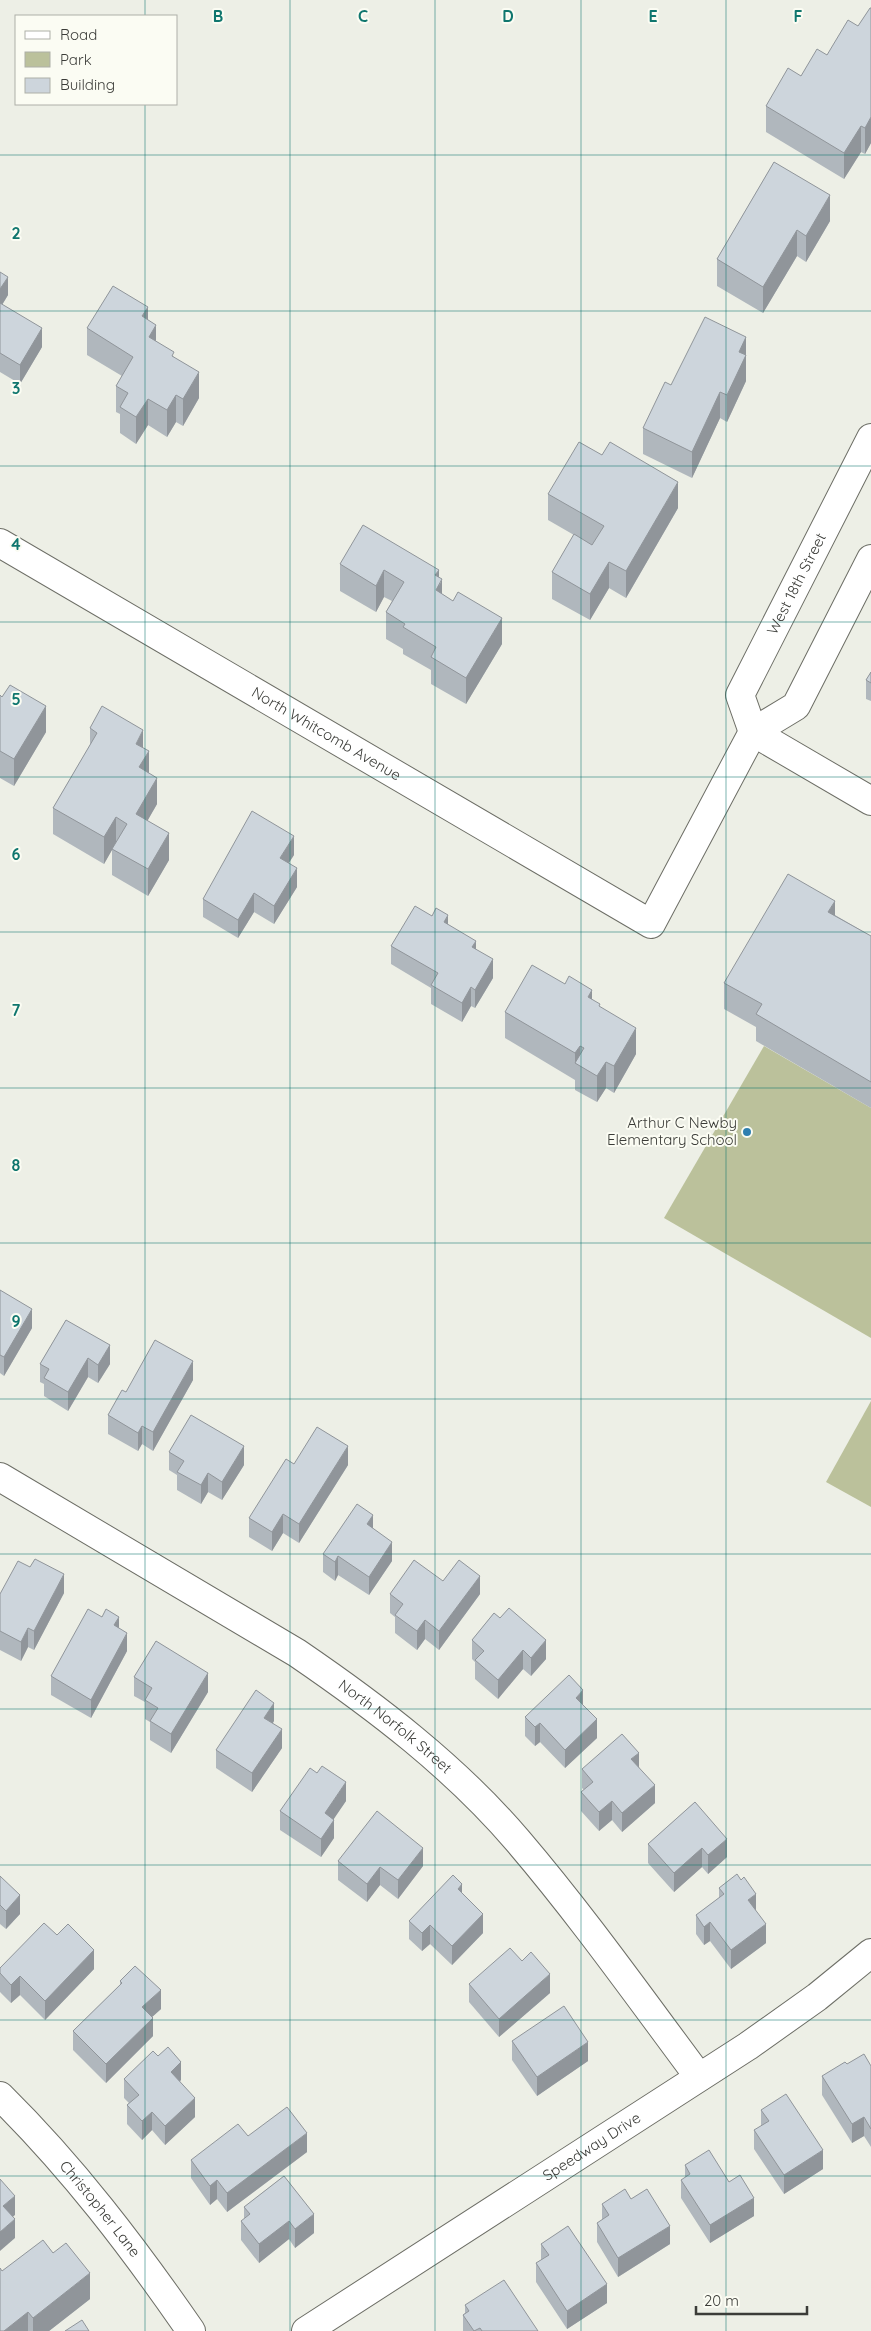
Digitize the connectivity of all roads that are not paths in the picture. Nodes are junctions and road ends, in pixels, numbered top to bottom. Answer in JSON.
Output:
{"nodes":[{"id":1,"x":871,"y":438,"type":"edge"},
{"id":2,"x":0,"y":543,"type":"edge"},
{"id":3,"x":871,"y":559,"type":"edge"},
{"id":4,"x":753,"y":732,"type":"junction"},
{"id":5,"x":871,"y":801,"type":"edge"},
{"id":6,"x":0,"y":1477,"type":"edge"},
{"id":7,"x":871,"y":1953,"type":"edge"},
{"id":8,"x":699,"y":2077,"type":"junction"},
{"id":9,"x":0,"y":2096,"type":"edge"},
{"id":10,"x":191,"y":2331,"type":"edge"},
{"id":11,"x":306,"y":2331,"type":"edge"}],
"edges":[{"from":1,"to":4,"type":"street","name":"West 18th Street"},
{"from":2,"to":4,"type":"street","name":"North Whitcomb Avenue"},
{"from":3,"to":4,"type":"street"},
{"from":4,"to":5,"type":"street"},
{"from":6,"to":8,"type":"street","name":"North Norfolk Street"},
{"from":7,"to":8,"type":"street","name":"Speedway Drive"},
{"from":8,"to":11,"type":"street","name":"Speedway Drive"},
{"from":9,"to":10,"type":"street","name":"Christopher Lane"}]}
